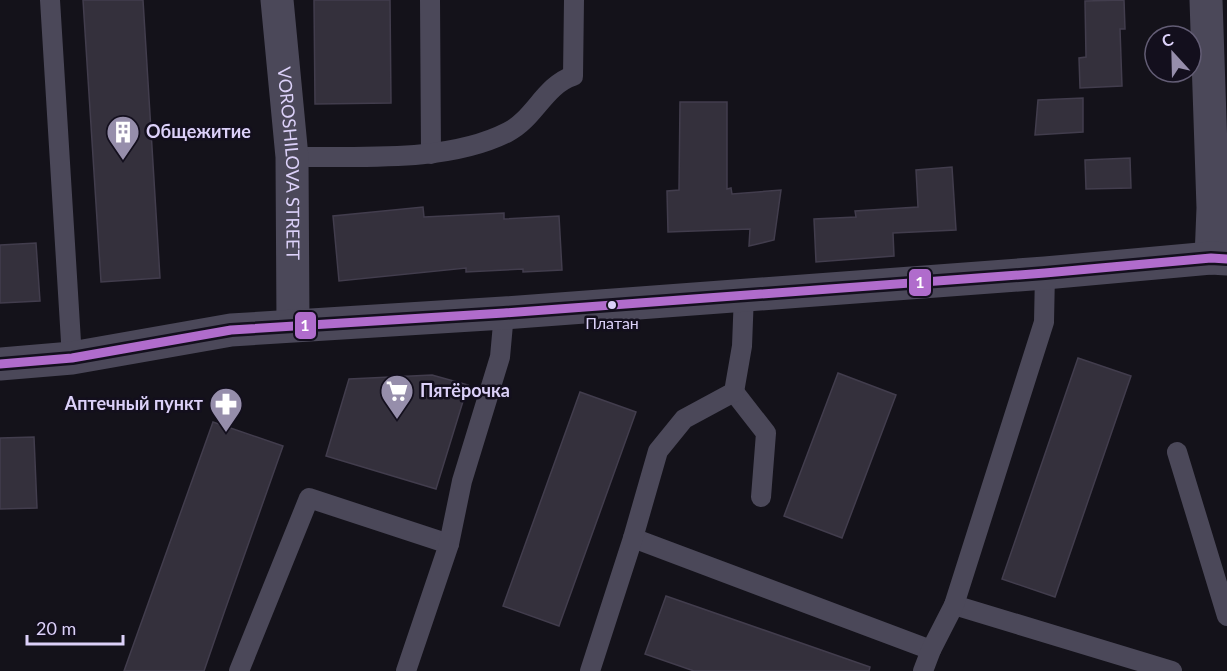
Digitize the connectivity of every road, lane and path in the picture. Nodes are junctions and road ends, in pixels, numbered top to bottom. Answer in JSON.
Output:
{"nodes":[{"id":1,"x":50,"y":0,"type":"edge"},
{"id":2,"x":277,"y":0,"type":"edge"},
{"id":3,"x":430,"y":0,"type":"edge"},
{"id":4,"x":574,"y":0,"type":"edge"},
{"id":5,"x":1206,"y":0,"type":"edge"},
{"id":6,"x":431,"y":154,"type":"junction"},
{"id":7,"x":292,"y":157,"type":"junction"},
{"id":8,"x":1219,"y":259,"type":"edge"},
{"id":9,"x":1045,"y":273,"type":"junction"},
{"id":10,"x":744,"y":294,"type":"junction"},
{"id":11,"x":504,"y":313,"type":"junction"},
{"id":12,"x":293,"y":325,"type":"junction"},
{"id":13,"x":72,"y":358,"type":"junction"},
{"id":14,"x":0,"y":364,"type":"edge"},
{"id":15,"x":734,"y":392,"type":"junction"},
{"id":16,"x":1177,"y":452,"type":"dead end"},
{"id":17,"x":761,"y":497,"type":"dead end"},
{"id":18,"x":633,"y":538,"type":"junction"},
{"id":19,"x":449,"y":544,"type":"junction"},
{"id":20,"x":954,"y":605,"type":"junction"},
{"id":21,"x":1227,"y":616,"type":"edge"},
{"id":22,"x":931,"y":650,"type":"junction"},
{"id":23,"x":238,"y":671,"type":"edge"},
{"id":24,"x":405,"y":671,"type":"edge"},
{"id":25,"x":590,"y":671,"type":"edge"},
{"id":26,"x":923,"y":671,"type":"edge"},
{"id":27,"x":1172,"y":671,"type":"edge"}],
"edges":[{"from":1,"to":13,"type":"lane"},
{"from":2,"to":7,"type":"street","name":"VOROSHILOVA STREET"},
{"from":3,"to":6,"type":"lane"},
{"from":4,"to":6,"type":"lane"},
{"from":5,"to":8,"type":"street"},
{"from":6,"to":7,"type":"lane"},
{"from":7,"to":12,"type":"street","name":"VOROSHILOVA STREET"},
{"from":8,"to":9,"type":"street"},
{"from":9,"to":10,"type":"street"},
{"from":9,"to":20,"type":"lane"},
{"from":10,"to":11,"type":"street"},
{"from":10,"to":15,"type":"lane"},
{"from":11,"to":12,"type":"street"},
{"from":11,"to":19,"type":"lane"},
{"from":12,"to":13,"type":"street"},
{"from":13,"to":14,"type":"street"},
{"from":15,"to":17,"type":"lane"},
{"from":15,"to":18,"type":"lane"},
{"from":16,"to":21,"type":"lane"},
{"from":18,"to":22,"type":"lane"},
{"from":18,"to":25,"type":"lane"},
{"from":19,"to":23,"type":"lane"},
{"from":19,"to":24,"type":"lane"},
{"from":20,"to":22,"type":"lane"},
{"from":20,"to":27,"type":"lane"},
{"from":22,"to":26,"type":"lane"}]}
